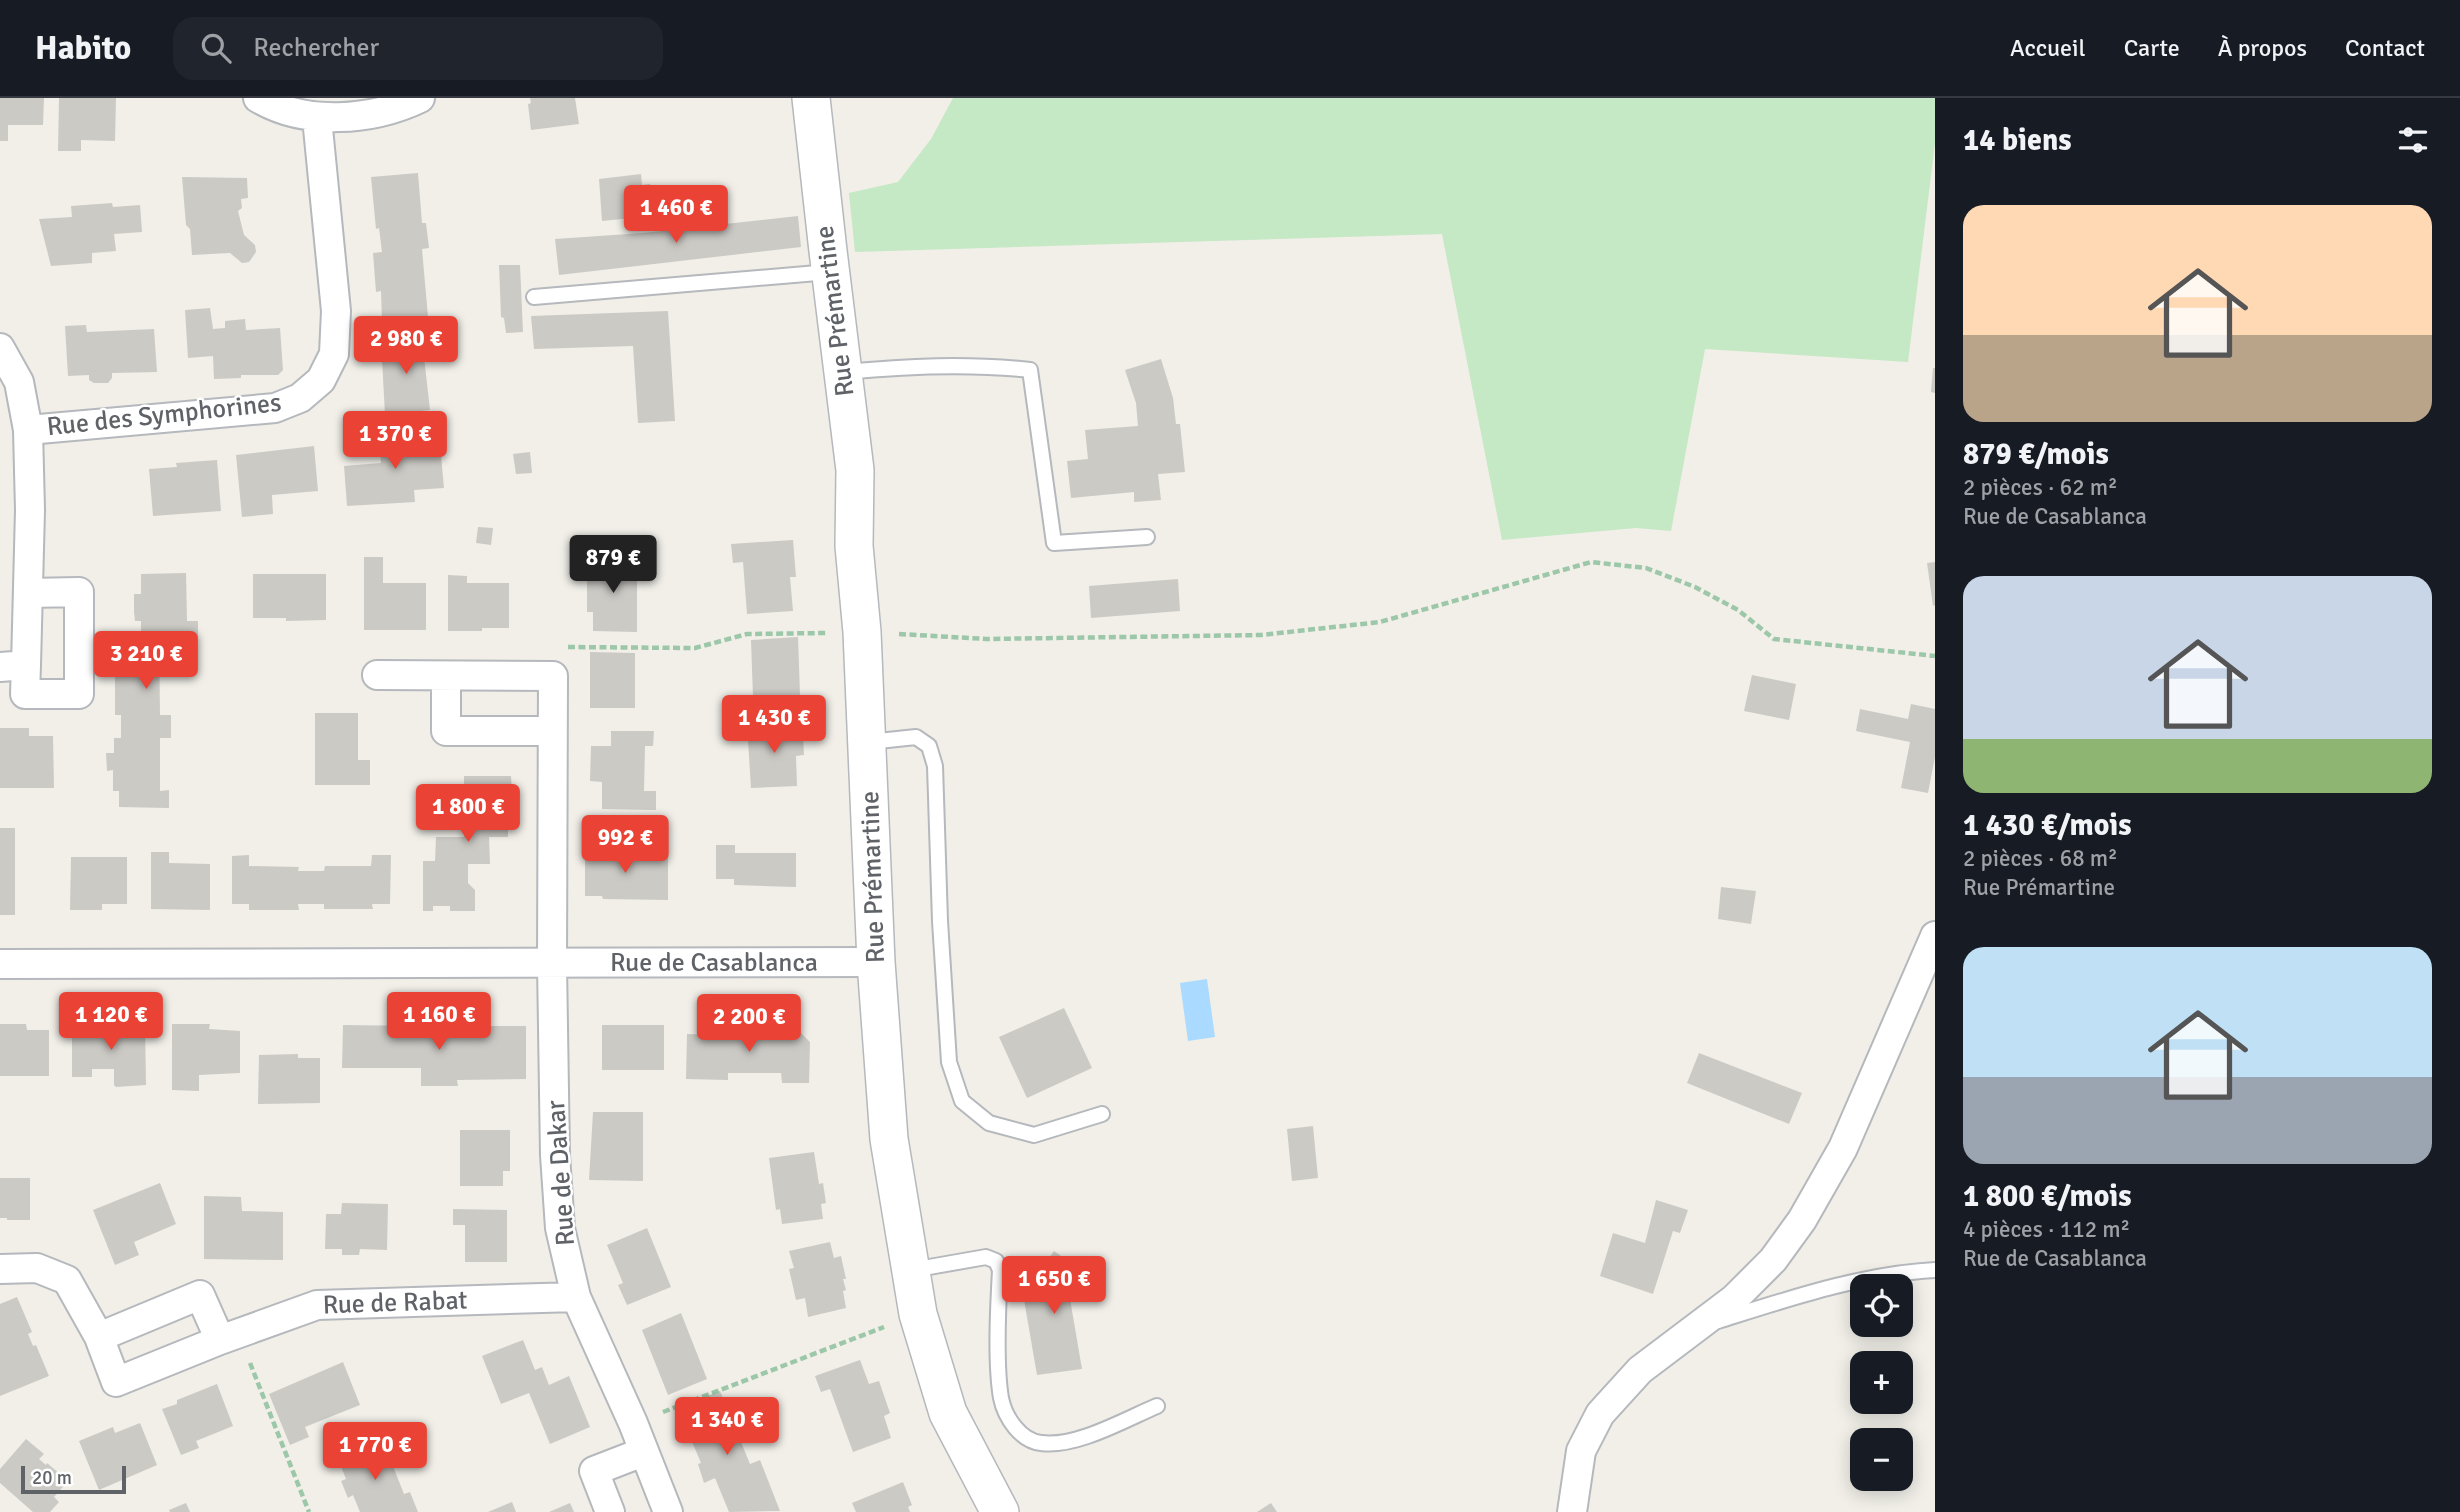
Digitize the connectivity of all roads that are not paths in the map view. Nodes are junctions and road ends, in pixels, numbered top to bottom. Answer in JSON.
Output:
{"nodes":[{"id":1,"x":258,"y":98,"type":"edge"},
{"id":2,"x":420,"y":98,"type":"edge"},
{"id":3,"x":811,"y":98,"type":"edge"},
{"id":4,"x":317,"y":118,"type":"junction"},
{"id":5,"x":830,"y":272,"type":"junction"},
{"id":6,"x":534,"y":297,"type":"dead end"},
{"id":7,"x":0,"y":348,"type":"edge"},
{"id":8,"x":843,"y":373,"type":"junction"},
{"id":9,"x":28,"y":430,"type":"junction"},
{"id":10,"x":1147,"y":537,"type":"dead end"},
{"id":11,"x":28,"y":593,"type":"junction"},
{"id":12,"x":13,"y":666,"type":"edge"},
{"id":13,"x":377,"y":675,"type":"dead end"},
{"id":14,"x":446,"y":676,"type":"junction"},
{"id":15,"x":552,"y":731,"type":"junction"},
{"id":16,"x":867,"y":742,"type":"junction"},
{"id":17,"x":1935,"y":938,"type":"edge"},
{"id":18,"x":876,"y":962,"type":"junction"},
{"id":19,"x":0,"y":964,"type":"edge"},
{"id":20,"x":552,"y":964,"type":"junction"},
{"id":21,"x":1102,"y":1114,"type":"dead end"},
{"id":22,"x":0,"y":1269,"type":"edge"},
{"id":23,"x":911,"y":1270,"type":"junction"},
{"id":24,"x":1935,"y":1270,"type":"edge"},
{"id":25,"x":576,"y":1297,"type":"junction"},
{"id":26,"x":1693,"y":1329,"type":"junction"},
{"id":27,"x":229,"y":1336,"type":"junction"},
{"id":28,"x":99,"y":1337,"type":"junction"},
{"id":29,"x":1157,"y":1406,"type":"dead end"},
{"id":30,"x":643,"y":1452,"type":"junction"},
{"id":31,"x":610,"y":1512,"type":"edge"},
{"id":32,"x":668,"y":1512,"type":"edge"},
{"id":33,"x":1000,"y":1512,"type":"edge"},
{"id":34,"x":1572,"y":1512,"type":"edge"}],
"edges":[{"from":1,"to":4,"type":"street"},
{"from":2,"to":4,"type":"street"},
{"from":3,"to":5,"type":"street","name":"Rue Prémartine"},
{"from":4,"to":9,"type":"street","name":"Rue des Symphorines"},
{"from":5,"to":6,"type":"lane"},
{"from":5,"to":8,"type":"street","name":"Rue Prémartine"},
{"from":7,"to":9,"type":"street"},
{"from":8,"to":10,"type":"lane"},
{"from":8,"to":16,"type":"street","name":"Rue Prémartine"},
{"from":9,"to":11,"type":"street"},
{"from":11,"to":12,"type":"street"},
{"from":11,"to":12,"type":"street"},
{"from":13,"to":14,"type":"street"},
{"from":14,"to":15,"type":"street"},
{"from":14,"to":15,"type":"street"},
{"from":15,"to":20,"type":"street"},
{"from":16,"to":18,"type":"street","name":"Rue Prémartine"},
{"from":16,"to":21,"type":"lane"},
{"from":17,"to":26,"type":"street"},
{"from":18,"to":20,"type":"street","name":"Rue de Casablanca"},
{"from":18,"to":23,"type":"street","name":"Rue Prémartine"},
{"from":19,"to":20,"type":"street","name":"Rue de Casablanca"},
{"from":20,"to":25,"type":"street","name":"Rue de Dakar"},
{"from":22,"to":28,"type":"street","name":"Rue de Rabat"},
{"from":23,"to":29,"type":"lane"},
{"from":23,"to":33,"type":"street","name":"Rue Prémartine"},
{"from":24,"to":26,"type":"lane"},
{"from":25,"to":27,"type":"street","name":"Rue de Rabat"},
{"from":25,"to":30,"type":"street","name":"Rue de Dakar"},
{"from":26,"to":34,"type":"street"},
{"from":27,"to":28,"type":"street"},
{"from":27,"to":28,"type":"street","name":"Rue de Rabat"},
{"from":30,"to":31,"type":"street"},
{"from":30,"to":32,"type":"street","name":"Rue de Dakar"}]}
